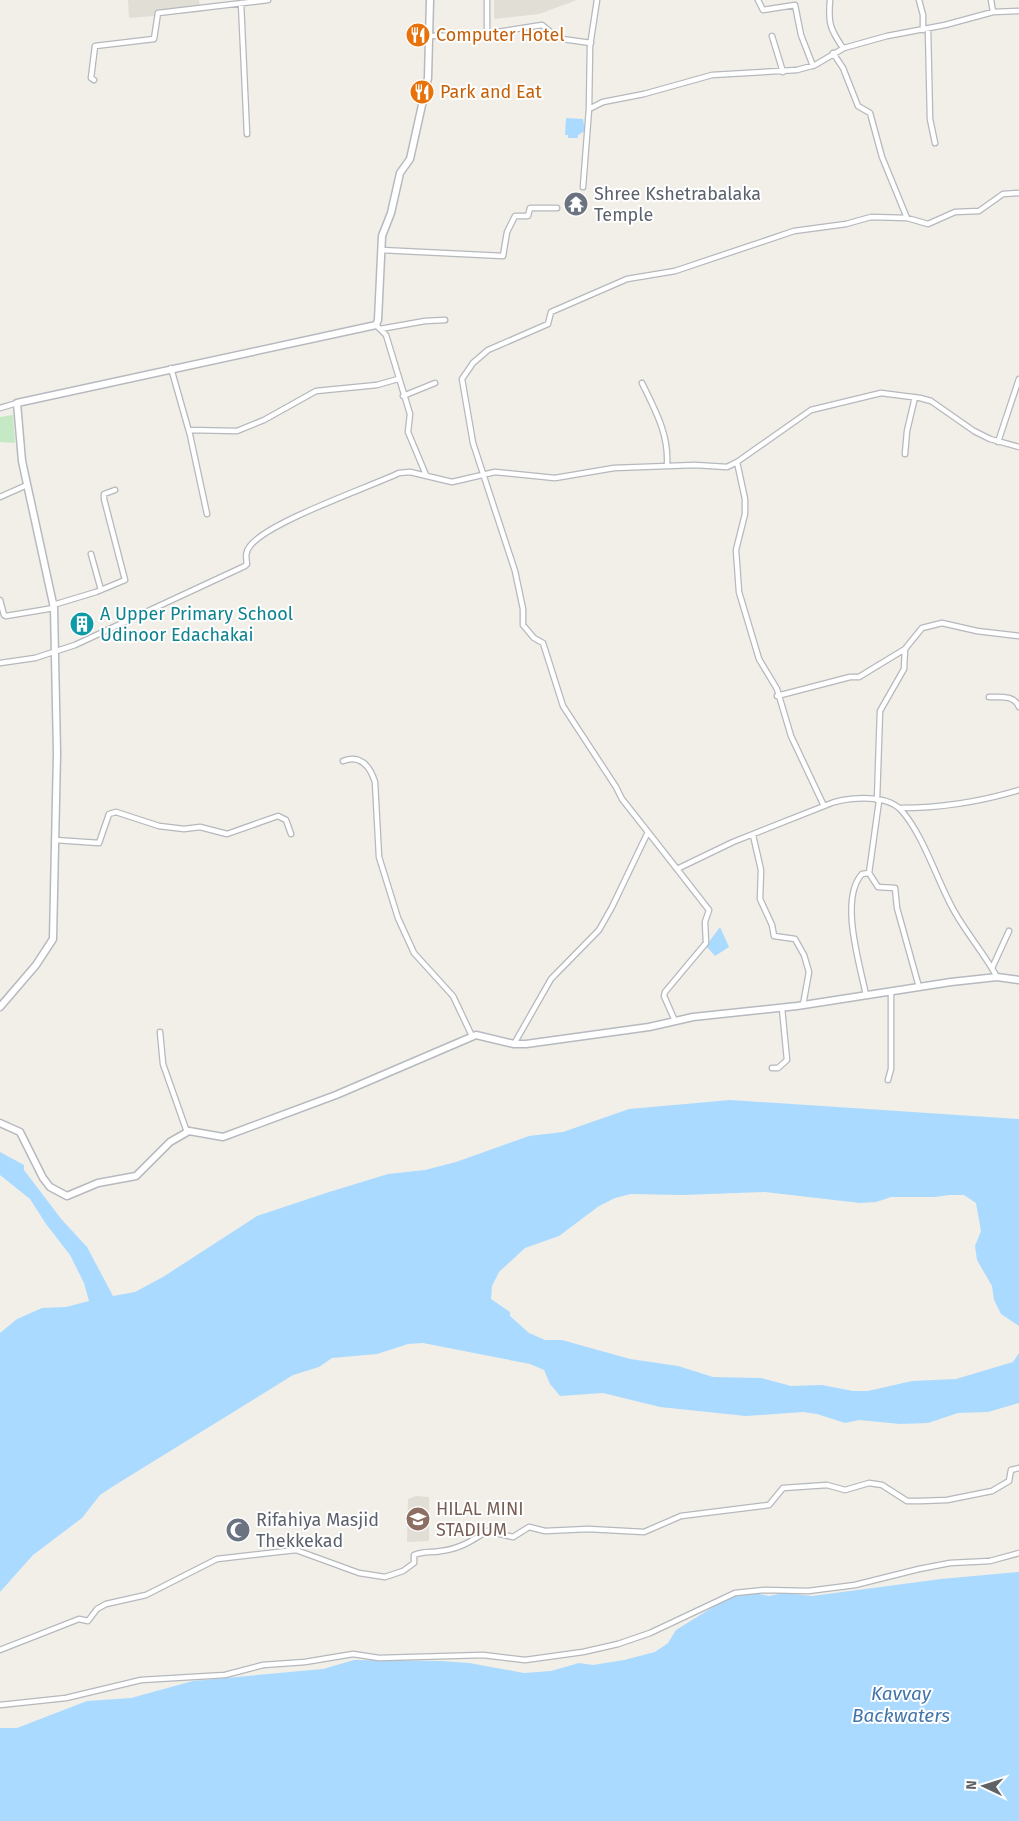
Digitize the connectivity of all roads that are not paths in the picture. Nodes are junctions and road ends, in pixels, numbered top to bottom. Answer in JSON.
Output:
{"nodes":[{"id":1,"x":268,"y":0,"type":"edge"},
{"id":2,"x":430,"y":0,"type":"edge"},
{"id":3,"x":487,"y":0,"type":"edge"},
{"id":4,"x":597,"y":0,"type":"edge"},
{"id":5,"x":758,"y":0,"type":"edge"},
{"id":6,"x":830,"y":0,"type":"edge"},
{"id":7,"x":919,"y":0,"type":"edge"},
{"id":8,"x":991,"y":0,"type":"edge"},
{"id":9,"x":795,"y":2,"type":"edge"},
{"id":10,"x":242,"y":3,"type":"junction"},
{"id":11,"x":1019,"y":11,"type":"edge"},
{"id":12,"x":993,"y":12,"type":"junction"},
{"id":13,"x":925,"y":29,"type":"junction"},
{"id":14,"x":487,"y":34,"type":"junction"},
{"id":15,"x":429,"y":36,"type":"junction"},
{"id":16,"x":772,"y":36,"type":"dead end"},
{"id":17,"x":591,"y":43,"type":"junction"},
{"id":18,"x":843,"y":48,"type":"junction"},
{"id":19,"x":833,"y":53,"type":"junction"},
{"id":20,"x":813,"y":66,"type":"junction"},
{"id":21,"x":782,"y":72,"type":"junction"},
{"id":22,"x":94,"y":80,"type":"dead end"},
{"id":23,"x":589,"y":109,"type":"junction"},
{"id":24,"x":246,"y":134,"type":"dead end"},
{"id":25,"x":935,"y":143,"type":"dead end"},
{"id":26,"x":583,"y":187,"type":"dead end"},
{"id":27,"x":1019,"y":194,"type":"edge"},
{"id":28,"x":557,"y":208,"type":"dead end"},
{"id":29,"x":907,"y":218,"type":"junction"},
{"id":30,"x":381,"y":250,"type":"junction"},
{"id":31,"x":444,"y":320,"type":"dead end"},
{"id":32,"x":378,"y":327,"type":"junction"},
{"id":33,"x":171,"y":368,"type":"junction"},
{"id":34,"x":398,"y":379,"type":"junction"},
{"id":35,"x":1019,"y":379,"type":"edge"},
{"id":36,"x":435,"y":383,"type":"dead end"},
{"id":37,"x":642,"y":383,"type":"dead end"},
{"id":38,"x":403,"y":396,"type":"junction"},
{"id":39,"x":915,"y":397,"type":"junction"},
{"id":40,"x":17,"y":403,"type":"junction"},
{"id":41,"x":0,"y":408,"type":"edge"},
{"id":42,"x":189,"y":430,"type":"junction"},
{"id":43,"x":998,"y":442,"type":"junction"},
{"id":44,"x":1019,"y":447,"type":"edge"},
{"id":45,"x":905,"y":454,"type":"dead end"},
{"id":46,"x":737,"y":462,"type":"junction"},
{"id":47,"x":667,"y":465,"type":"junction"},
{"id":48,"x":482,"y":474,"type":"junction"},
{"id":49,"x":426,"y":475,"type":"junction"},
{"id":50,"x":27,"y":485,"type":"junction"},
{"id":51,"x":115,"y":490,"type":"dead end"},
{"id":52,"x":0,"y":497,"type":"edge"},
{"id":53,"x":207,"y":514,"type":"dead end"},
{"id":54,"x":91,"y":554,"type":"dead end"},
{"id":55,"x":101,"y":590,"type":"junction"},
{"id":56,"x":0,"y":600,"type":"edge"},
{"id":57,"x":54,"y":606,"type":"junction"},
{"id":58,"x":1019,"y":636,"type":"edge"},
{"id":59,"x":904,"y":649,"type":"junction"},
{"id":60,"x":54,"y":653,"type":"junction"},
{"id":61,"x":0,"y":663,"type":"edge"},
{"id":62,"x":778,"y":696,"type":"junction"},
{"id":63,"x":989,"y":697,"type":"dead end"},
{"id":64,"x":1019,"y":707,"type":"edge"},
{"id":65,"x":343,"y":761,"type":"dead end"},
{"id":66,"x":1019,"y":790,"type":"edge"},
{"id":67,"x":878,"y":801,"type":"junction"},
{"id":68,"x":824,"y":806,"type":"junction"},
{"id":69,"x":900,"y":808,"type":"junction"},
{"id":70,"x":648,"y":832,"type":"junction"},
{"id":71,"x":290,"y":834,"type":"dead end"},
{"id":72,"x":752,"y":835,"type":"junction"},
{"id":73,"x":55,"y":840,"type":"junction"},
{"id":74,"x":677,"y":869,"type":"junction"},
{"id":75,"x":869,"y":873,"type":"junction"},
{"id":76,"x":1009,"y":931,"type":"dead end"},
{"id":77,"x":992,"y":968,"type":"junction"},
{"id":78,"x":997,"y":977,"type":"junction"},
{"id":79,"x":1019,"y":980,"type":"edge"},
{"id":80,"x":919,"y":987,"type":"junction"},
{"id":81,"x":891,"y":991,"type":"junction"},
{"id":82,"x":866,"y":995,"type":"junction"},
{"id":83,"x":803,"y":1005,"type":"junction"},
{"id":84,"x":0,"y":1007,"type":"edge"},
{"id":85,"x":782,"y":1008,"type":"junction"},
{"id":86,"x":674,"y":1021,"type":"junction"},
{"id":87,"x":160,"y":1032,"type":"dead end"},
{"id":88,"x":472,"y":1036,"type":"junction"},
{"id":89,"x":514,"y":1044,"type":"junction"},
{"id":90,"x":772,"y":1068,"type":"dead end"},
{"id":91,"x":888,"y":1080,"type":"dead end"},
{"id":92,"x":0,"y":1123,"type":"edge"},
{"id":93,"x":187,"y":1132,"type":"junction"},
{"id":94,"x":1019,"y":1468,"type":"edge"},
{"id":95,"x":1019,"y":1553,"type":"edge"},
{"id":96,"x":0,"y":1650,"type":"edge"},
{"id":97,"x":0,"y":1705,"type":"edge"}],
"edges":[{"from":1,"to":10,"type":"street"},
{"from":2,"to":15,"type":"main road"},
{"from":3,"to":14,"type":"street"},
{"from":4,"to":17,"type":"street"},
{"from":5,"to":9,"type":"street"},
{"from":6,"to":18,"type":"street"},
{"from":7,"to":13,"type":"street"},
{"from":8,"to":12,"type":"street"},
{"from":9,"to":20,"type":"street"},
{"from":10,"to":22,"type":"street"},
{"from":10,"to":24,"type":"street"},
{"from":11,"to":12,"type":"street"},
{"from":12,"to":13,"type":"street"},
{"from":13,"to":18,"type":"street"},
{"from":13,"to":25,"type":"street"},
{"from":14,"to":15,"type":"street"},
{"from":14,"to":17,"type":"street"},
{"from":15,"to":30,"type":"main road"},
{"from":16,"to":21,"type":"street"},
{"from":17,"to":23,"type":"street"},
{"from":18,"to":19,"type":"street"},
{"from":19,"to":20,"type":"street"},
{"from":19,"to":29,"type":"street"},
{"from":20,"to":21,"type":"street"},
{"from":21,"to":23,"type":"street"},
{"from":23,"to":26,"type":"street"},
{"from":27,"to":29,"type":"street"},
{"from":28,"to":30,"type":"street"},
{"from":29,"to":48,"type":"street"},
{"from":30,"to":32,"type":"main road"},
{"from":31,"to":32,"type":"street"},
{"from":32,"to":33,"type":"main road"},
{"from":32,"to":34,"type":"street"},
{"from":33,"to":40,"type":"main road"},
{"from":33,"to":42,"type":"street"},
{"from":34,"to":38,"type":"street"},
{"from":34,"to":42,"type":"street"},
{"from":35,"to":43,"type":"street"},
{"from":36,"to":38,"type":"street"},
{"from":37,"to":47,"type":"street"},
{"from":38,"to":49,"type":"street"},
{"from":39,"to":43,"type":"street"},
{"from":39,"to":45,"type":"street"},
{"from":39,"to":46,"type":"street"},
{"from":40,"to":41,"type":"street"},
{"from":40,"to":50,"type":"main road"},
{"from":42,"to":53,"type":"street"},
{"from":43,"to":44,"type":"street"},
{"from":46,"to":47,"type":"street"},
{"from":46,"to":62,"type":"street"},
{"from":47,"to":48,"type":"street"},
{"from":48,"to":49,"type":"street"},
{"from":48,"to":70,"type":"street"},
{"from":49,"to":60,"type":"street"},
{"from":50,"to":52,"type":"street"},
{"from":50,"to":57,"type":"main road"},
{"from":51,"to":55,"type":"street"},
{"from":54,"to":55,"type":"street"},
{"from":55,"to":57,"type":"street"},
{"from":56,"to":57,"type":"street"},
{"from":57,"to":60,"type":"main road"},
{"from":58,"to":59,"type":"street"},
{"from":59,"to":62,"type":"street"},
{"from":59,"to":67,"type":"street"},
{"from":60,"to":61,"type":"street"},
{"from":60,"to":73,"type":"main road"},
{"from":62,"to":68,"type":"street"},
{"from":63,"to":64,"type":"street"},
{"from":65,"to":88,"type":"street"},
{"from":66,"to":69,"type":"street"},
{"from":67,"to":68,"type":"street"},
{"from":67,"to":69,"type":"street"},
{"from":67,"to":75,"type":"street"},
{"from":68,"to":72,"type":"street"},
{"from":69,"to":77,"type":"street"},
{"from":70,"to":74,"type":"street"},
{"from":70,"to":89,"type":"street"},
{"from":71,"to":73,"type":"street"},
{"from":72,"to":74,"type":"street"},
{"from":72,"to":83,"type":"street"},
{"from":73,"to":84,"type":"main road"},
{"from":74,"to":86,"type":"street"},
{"from":75,"to":80,"type":"street"},
{"from":75,"to":82,"type":"street"},
{"from":76,"to":77,"type":"street"},
{"from":77,"to":78,"type":"street"},
{"from":78,"to":79,"type":"main road"},
{"from":78,"to":80,"type":"main road"},
{"from":80,"to":81,"type":"main road"},
{"from":81,"to":82,"type":"main road"},
{"from":81,"to":91,"type":"street"},
{"from":82,"to":83,"type":"main road"},
{"from":83,"to":85,"type":"main road"},
{"from":85,"to":86,"type":"main road"},
{"from":85,"to":90,"type":"street"},
{"from":86,"to":89,"type":"main road"},
{"from":87,"to":93,"type":"street"},
{"from":88,"to":89,"type":"main road"},
{"from":88,"to":93,"type":"main road"},
{"from":92,"to":93,"type":"main road"},
{"from":94,"to":96,"type":"street"},
{"from":95,"to":97,"type":"street"}]}
